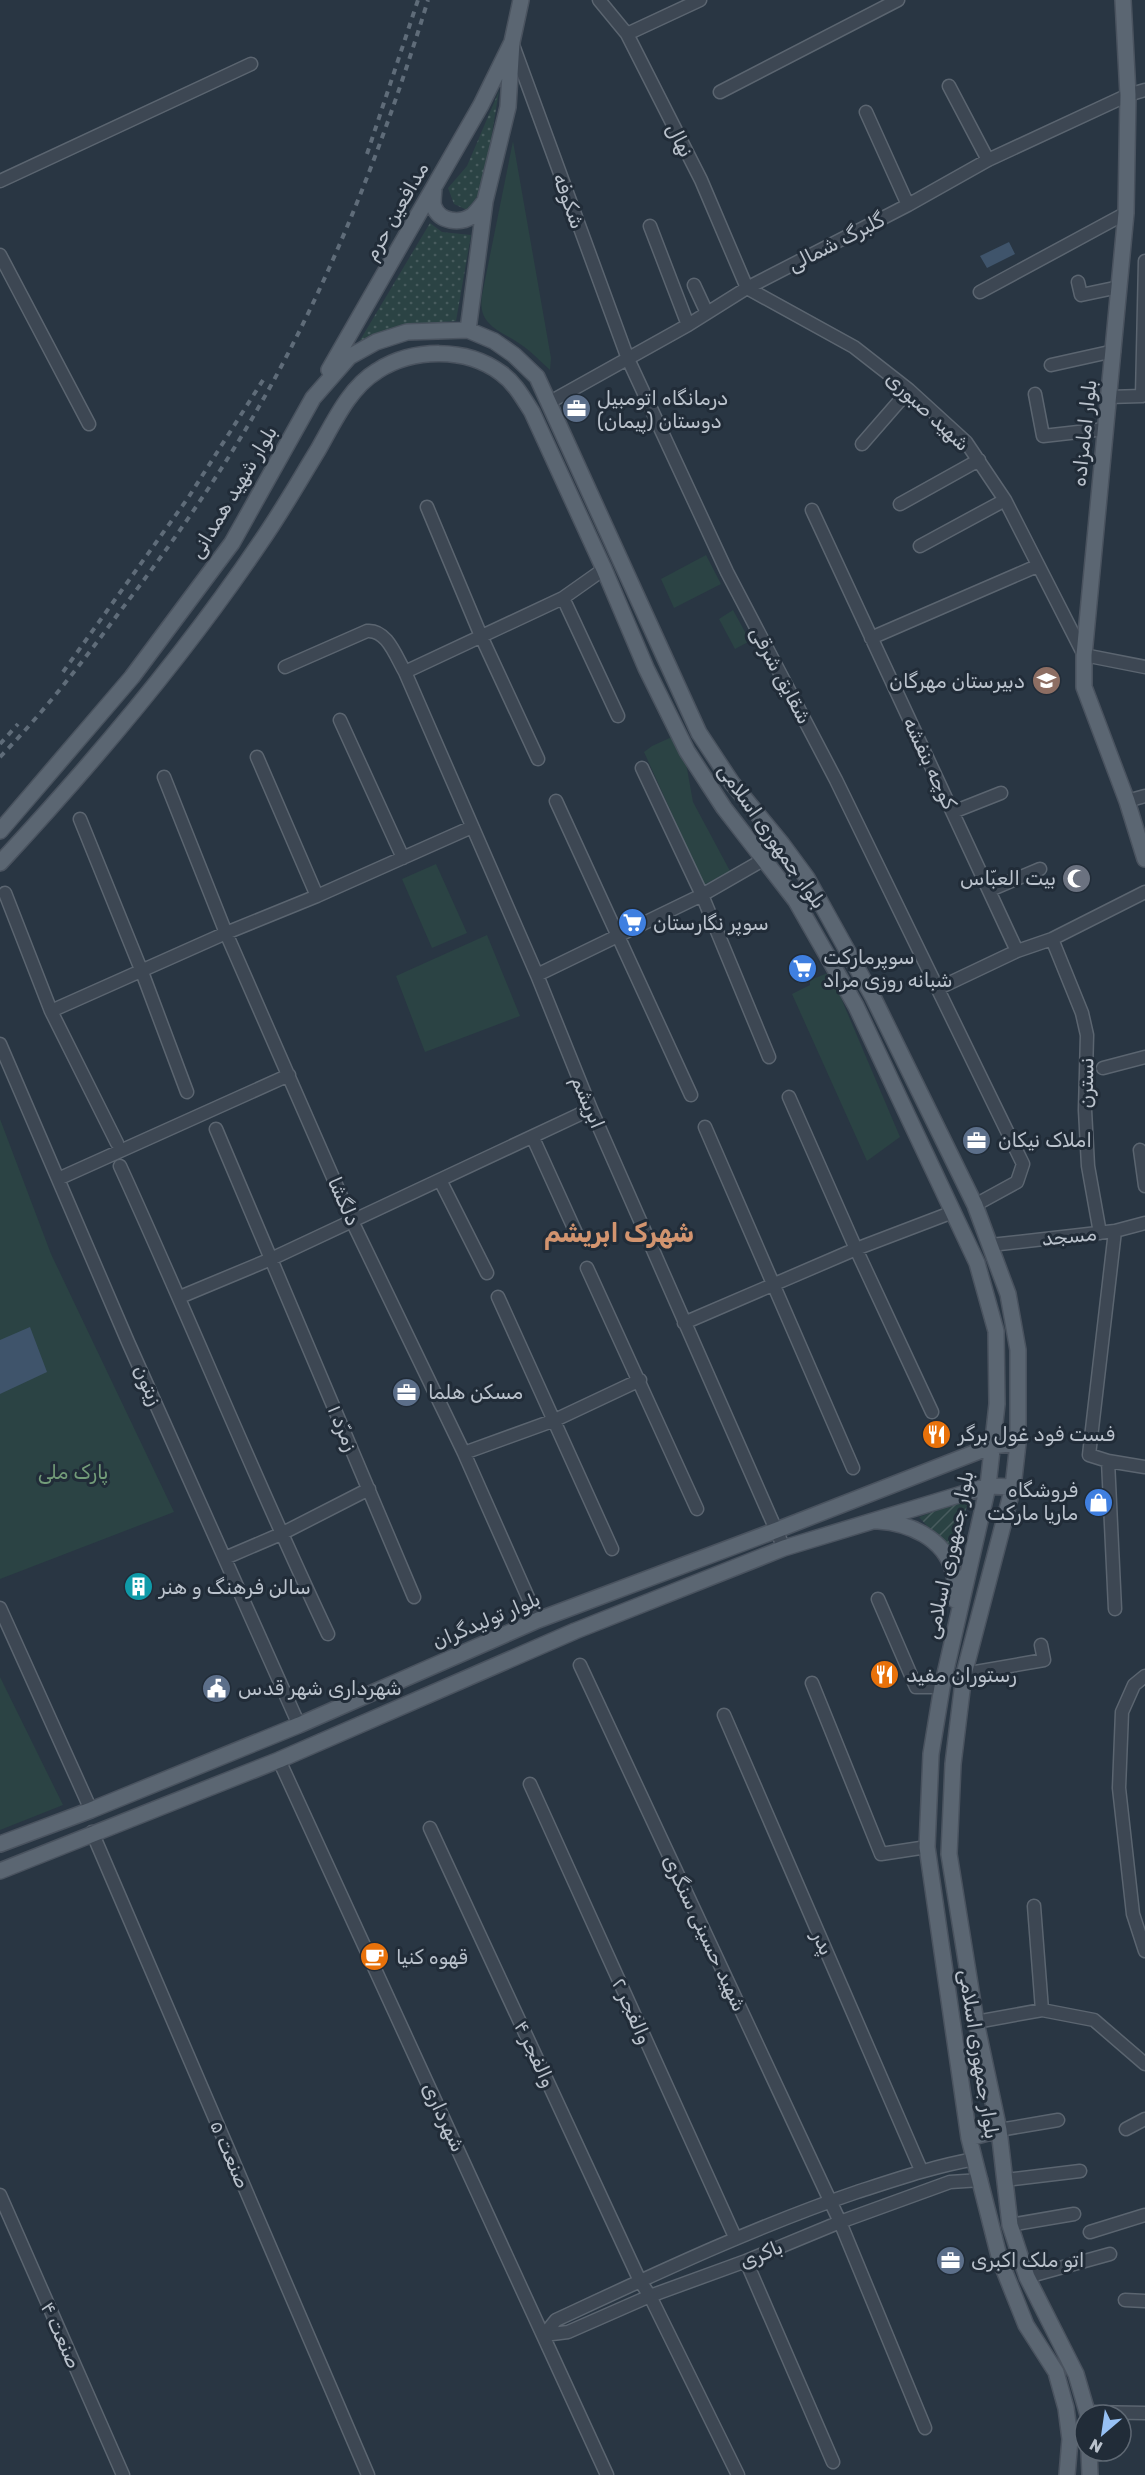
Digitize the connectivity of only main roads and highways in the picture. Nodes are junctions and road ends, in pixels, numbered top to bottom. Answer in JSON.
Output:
{"nodes":[{"id":1,"x":521,"y":0,"type":"edge"},
{"id":2,"x":1123,"y":0,"type":"edge"},
{"id":3,"x":512,"y":42,"type":"junction"},
{"id":4,"x":434,"y":187,"type":"junction"},
{"id":5,"x":485,"y":201,"type":"junction"},
{"id":6,"x":468,"y":330,"type":"junction"},
{"id":7,"x":313,"y":398,"type":"junction"},
{"id":8,"x":550,"y":402,"type":"junction"},
{"id":9,"x":532,"y":412,"type":"junction"},
{"id":10,"x":214,"y":567,"type":"junction"},
{"id":11,"x":233,"y":580,"type":"junction"},
{"id":12,"x":0,"y":831,"type":"edge"},
{"id":13,"x":1145,"y":859,"type":"edge"},
{"id":14,"x":0,"y":863,"type":"edge"},
{"id":15,"x":873,"y":997,"type":"junction"},
{"id":16,"x":856,"y":1006,"type":"junction"},
{"id":17,"x":1018,"y":1443,"type":"junction"},
{"id":18,"x":992,"y":1446,"type":"junction"},
{"id":19,"x":988,"y":1486,"type":"junction"},
{"id":20,"x":1013,"y":1487,"type":"junction"},
{"id":21,"x":869,"y":1521,"type":"junction"},
{"id":22,"x":956,"y":1623,"type":"junction"},
{"id":23,"x":0,"y":1844,"type":"edge"},
{"id":24,"x":0,"y":1871,"type":"edge"},
{"id":25,"x":999,"y":2130,"type":"junction"},
{"id":26,"x":969,"y":2138,"type":"junction"},
{"id":27,"x":1084,"y":2403,"type":"edge"},
{"id":28,"x":1067,"y":2475,"type":"edge"}],
"edges":[{"from":1,"to":3,"type":"main road","name":"مدافعین حرم"},
{"from":2,"to":13,"type":"main road","name":"بلوار امامزاده"},
{"from":3,"to":4,"type":"main road","name":"مدافعین حرم"},
{"from":3,"to":5,"type":"main road","name":"مدافعین حرم"},
{"from":4,"to":5,"type":"main road"},
{"from":4,"to":7,"type":"main road","name":"مدافعین حرم"},
{"from":5,"to":6,"type":"main road","name":"مدافعین حرم"},
{"from":6,"to":7,"type":"main road","name":"بلوار شهید همدانی"},
{"from":6,"to":8,"type":"main road","name":"بلوار شهید همدانی"},
{"from":7,"to":10,"type":"main road","name":"بلوار شهید همدانی"},
{"from":8,"to":9,"type":"main road"},
{"from":8,"to":15,"type":"main road","name":"بلوار جمهوری اسلامی"},
{"from":9,"to":11,"type":"main road"},
{"from":9,"to":16,"type":"main road","name":"بلوار جمهوری اسلامی"},
{"from":10,"to":11,"type":"main road"},
{"from":10,"to":12,"type":"main road","name":"بلوار شهید همدانی"},
{"from":11,"to":14,"type":"main road"},
{"from":15,"to":16,"type":"main road"},
{"from":15,"to":17,"type":"main road","name":"بلوار جمهوری اسلامی"},
{"from":16,"to":18,"type":"main road","name":"بلوار جمهوری اسلامی"},
{"from":17,"to":18,"type":"main road","name":"بلوار تولیدگران"},
{"from":17,"to":20,"type":"main road","name":"بلوار جمهوری اسلامی"},
{"from":18,"to":19,"type":"main road","name":"بلوار جمهوری اسلامی"},
{"from":18,"to":23,"type":"main road","name":"بلوار تولیدگران"},
{"from":19,"to":20,"type":"main road"},
{"from":19,"to":21,"type":"main road"},
{"from":19,"to":22,"type":"main road","name":"بلوار جمهوری اسلامی"},
{"from":20,"to":25,"type":"main road","name":"بلوار جمهوری اسلامی"},
{"from":21,"to":22,"type":"main road"},
{"from":21,"to":24,"type":"main road"},
{"from":22,"to":26,"type":"main road","name":"بلوار جمهوری اسلامی"},
{"from":25,"to":26,"type":"main road"},
{"from":25,"to":27,"type":"main road","name":"بلوار جمهوری اسلامی"},
{"from":26,"to":28,"type":"main road","name":"بلوار جمهوری اسلامی"}]}
